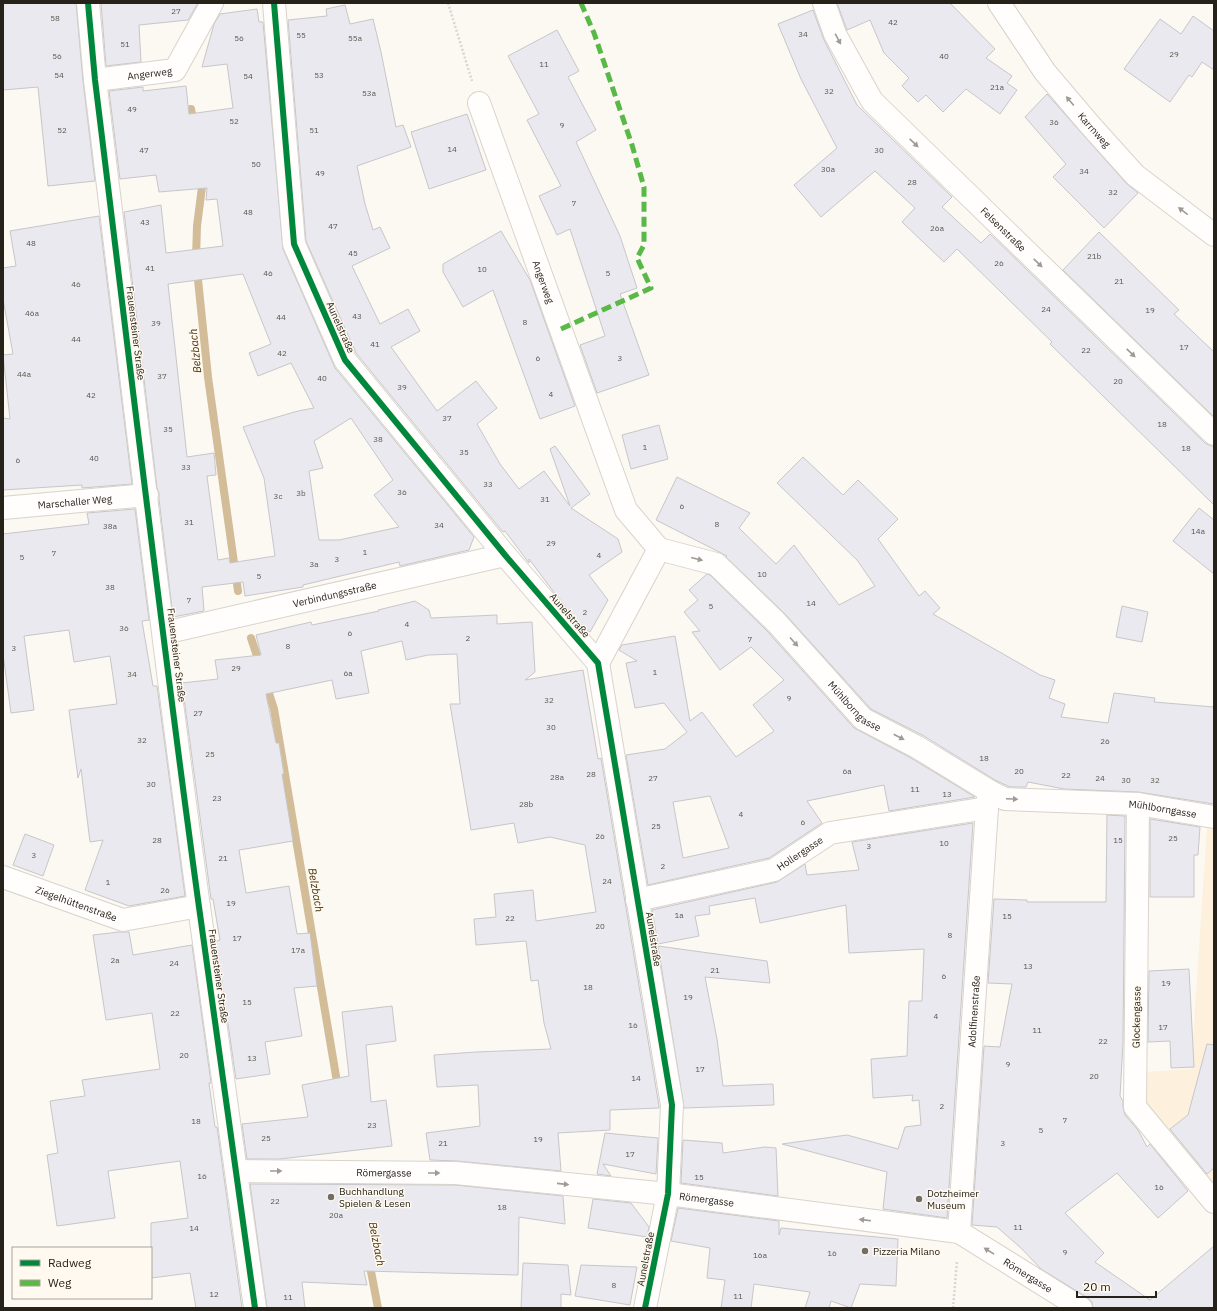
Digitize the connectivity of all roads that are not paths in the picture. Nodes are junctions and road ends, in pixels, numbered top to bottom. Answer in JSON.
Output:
{"nodes":[{"id":1,"x":88,"y":3,"type":"edge"},
{"id":2,"x":212,"y":3,"type":"edge"},
{"id":3,"x":274,"y":3,"type":"edge"},
{"id":4,"x":824,"y":3,"type":"edge"},
{"id":5,"x":999,"y":3,"type":"edge"},
{"id":6,"x":95,"y":80,"type":"junction"},
{"id":7,"x":478,"y":102,"type":"road end"},
{"id":8,"x":1214,"y":235,"type":"edge"},
{"id":9,"x":1214,"y":434,"type":"edge"},
{"id":10,"x":146,"y":495,"type":"junction"},
{"id":11,"x":3,"y":508,"type":"edge"},
{"id":12,"x":659,"y":549,"type":"junction"},
{"id":13,"x":505,"y":555,"type":"junction"},
{"id":14,"x":164,"y":633,"type":"junction"},
{"id":15,"x":598,"y":663,"type":"junction"},
{"id":16,"x":988,"y":800,"type":"junction"},
{"id":17,"x":1138,"y":804,"type":"junction"},
{"id":18,"x":1214,"y":817,"type":"edge"},
{"id":19,"x":3,"y":877,"type":"edge"},
{"id":20,"x":637,"y":900,"type":"junction"},
{"id":21,"x":199,"y":906,"type":"junction"},
{"id":22,"x":237,"y":1171,"type":"junction"},
{"id":23,"x":668,"y":1194,"type":"junction"},
{"id":24,"x":1214,"y":1202,"type":"edge"},
{"id":25,"x":959,"y":1232,"type":"junction"},
{"id":26,"x":255,"y":1308,"type":"edge"},
{"id":27,"x":645,"y":1308,"type":"edge"},
{"id":28,"x":1081,"y":1308,"type":"edge"}],
"edges":[{"from":1,"to":6,"type":"street","name":"Frauensteiner Straße"},
{"from":2,"to":6,"type":"street","name":"Angerweg"},
{"from":3,"to":13,"type":"street","name":"Aunelstraße"},
{"from":4,"to":9,"type":"street","name":"Felsenstraße","one_way":true},
{"from":8,"to":5,"type":"street","name":"Karrnweg","one_way":true},
{"from":6,"to":10,"type":"street","name":"Frauensteiner Straße"},
{"from":7,"to":12,"type":"street","name":"Angerweg"},
{"from":10,"to":11,"type":"street","name":"Marschaller Weg"},
{"from":10,"to":14,"type":"street","name":"Frauensteiner Straße"},
{"from":12,"to":15,"type":"street"},
{"from":12,"to":16,"type":"street","name":"Mühlborngasse","one_way":true},
{"from":13,"to":14,"type":"street","name":"Verbindungsstraße"},
{"from":13,"to":15,"type":"street","name":"Aunelstraße"},
{"from":14,"to":21,"type":"street","name":"Frauensteiner Straße"},
{"from":15,"to":20,"type":"street","name":"Aunelstraße"},
{"from":16,"to":17,"type":"street","name":"Mühlborngasse","one_way":true},
{"from":16,"to":20,"type":"street","name":"Hollergasse"},
{"from":16,"to":25,"type":"street","name":"Adolfinenstraße"},
{"from":17,"to":18,"type":"street","name":"Mühlborngasse"},
{"from":17,"to":24,"type":"street","name":"Glockengasse"},
{"from":19,"to":21,"type":"street","name":"Ziegelhüttenstraße"},
{"from":20,"to":23,"type":"street","name":"Aunelstraße"},
{"from":21,"to":22,"type":"street","name":"Frauensteiner Straße"},
{"from":22,"to":23,"type":"street","name":"Römergasse","one_way":true},
{"from":22,"to":26,"type":"street","name":"Frauensteiner Straße"},
{"from":25,"to":23,"type":"street","name":"Römergasse","one_way":true},
{"from":23,"to":27,"type":"street","name":"Aunelstraße"},
{"from":28,"to":25,"type":"street","name":"Römergasse","one_way":true}]}
